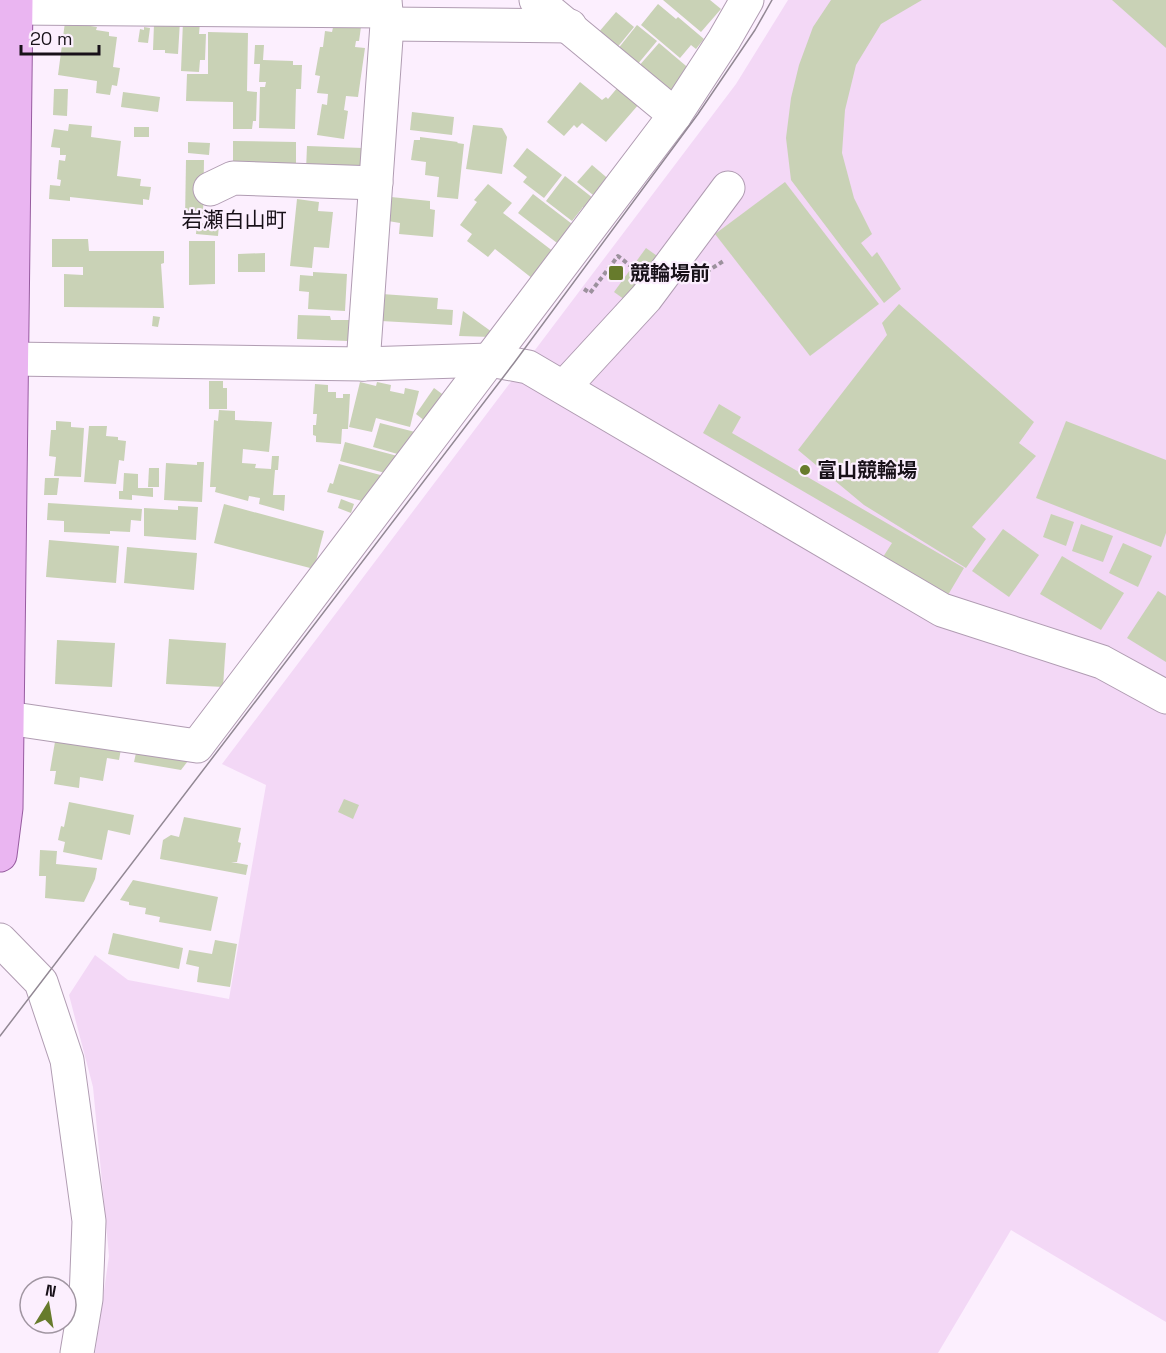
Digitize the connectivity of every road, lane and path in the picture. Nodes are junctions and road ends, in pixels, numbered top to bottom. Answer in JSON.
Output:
{"nodes":[{"id":1,"x":536,"y":0,"type":"edge"},
{"id":2,"x":747,"y":0,"type":"edge"},
{"id":3,"x":16,"y":4,"type":"edge"},
{"id":4,"x":386,"y":11,"type":"edge"},
{"id":5,"x":570,"y":26,"type":"junction"},
{"id":6,"x":675,"y":115,"type":"junction"},
{"id":7,"x":376,"y":183,"type":"junction"},
{"id":8,"x":728,"y":188,"type":"dead end"},
{"id":9,"x":210,"y":189,"type":"dead end"},
{"id":10,"x":632,"y":267,"type":"dead end"},
{"id":11,"x":584,"y":289,"type":"dead end"},
{"id":12,"x":11,"y":359,"type":"junction"},
{"id":13,"x":490,"y":360,"type":"junction"},
{"id":14,"x":363,"y":364,"type":"junction"},
{"id":15,"x":564,"y":387,"type":"junction"},
{"id":16,"x":4,"y":576,"type":"edge"},
{"id":17,"x":1166,"y":698,"type":"edge"},
{"id":18,"x":2,"y":719,"type":"edge"},
{"id":19,"x":0,"y":855,"type":"edge"},
{"id":20,"x":0,"y":940,"type":"edge"},
{"id":21,"x":77,"y":1353,"type":"edge"}],
"edges":[{"from":1,"to":5,"type":"street"},
{"from":2,"to":6,"type":"street"},
{"from":3,"to":4,"type":"street"},
{"from":3,"to":12,"type":"main road"},
{"from":4,"to":5,"type":"street"},
{"from":4,"to":7,"type":"street"},
{"from":5,"to":6,"type":"street"},
{"from":6,"to":13,"type":"street"},
{"from":7,"to":9,"type":"street"},
{"from":7,"to":14,"type":"street"},
{"from":8,"to":15,"type":"street"},
{"from":10,"to":11,"type":"path"},
{"from":12,"to":14,"type":"street"},
{"from":12,"to":16,"type":"main road"},
{"from":13,"to":14,"type":"street"},
{"from":13,"to":15,"type":"street"},
{"from":13,"to":18,"type":"street"},
{"from":15,"to":17,"type":"street"},
{"from":16,"to":18,"type":"main road"},
{"from":18,"to":19,"type":"main road"},
{"from":20,"to":21,"type":"street"}]}
